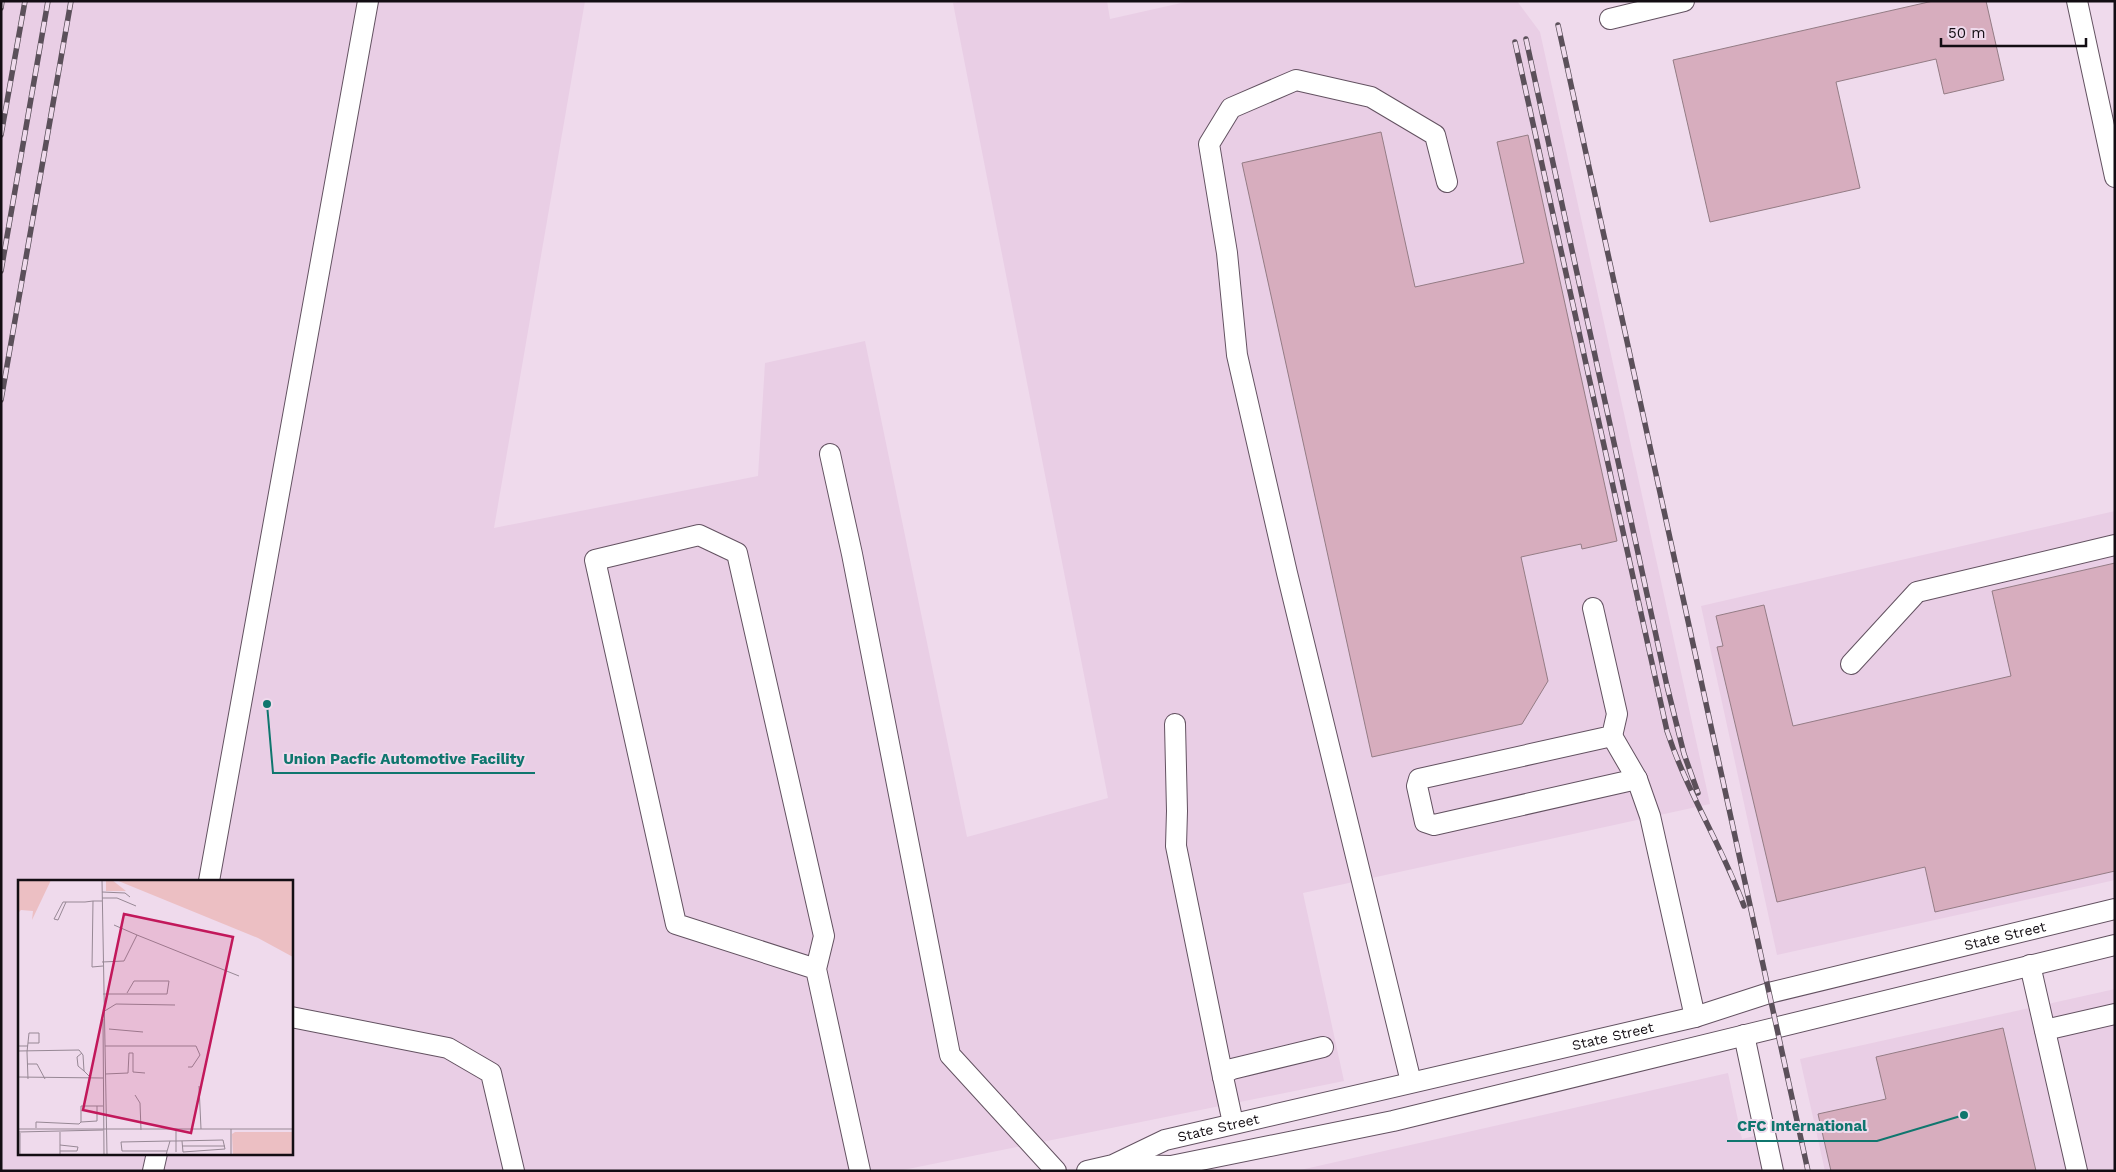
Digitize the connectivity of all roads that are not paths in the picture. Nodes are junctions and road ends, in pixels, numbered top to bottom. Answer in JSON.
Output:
{"nodes":[{"id":1,"x":368,"y":1,"type":"edge"},
{"id":2,"x":1684,"y":1,"type":"edge"},
{"id":3,"x":2077,"y":1,"type":"edge"},
{"id":4,"x":1610,"y":19,"type":"dead end"},
{"id":5,"x":2114,"y":171,"type":"edge"},
{"id":6,"x":1447,"y":182,"type":"dead end"},
{"id":7,"x":830,"y":454,"type":"dead end"},
{"id":8,"x":2115,"y":545,"type":"edge"},
{"id":9,"x":1593,"y":608,"type":"dead end"},
{"id":10,"x":1850,"y":664,"type":"dead end"},
{"id":11,"x":1176,"y":724,"type":"dead end"},
{"id":12,"x":1612,"y":736,"type":"junction"},
{"id":13,"x":1637,"y":779,"type":"junction"},
{"id":14,"x":209,"y":880,"type":"edge"},
{"id":15,"x":2115,"y":909,"type":"edge"},
{"id":16,"x":2115,"y":945,"type":"edge"},
{"id":17,"x":2030,"y":965,"type":"junction"},
{"id":18,"x":816,"y":969,"type":"junction"},
{"id":19,"x":2115,"y":1014,"type":"edge"},
{"id":20,"x":292,"y":1017,"type":"edge"},
{"id":21,"x":1695,"y":1017,"type":"junction"},
{"id":22,"x":2045,"y":1030,"type":"junction"},
{"id":23,"x":1744,"y":1035,"type":"junction"},
{"id":24,"x":1323,"y":1048,"type":"dead end"},
{"id":25,"x":1223,"y":1077,"type":"junction"},
{"id":26,"x":1411,"y":1082,"type":"junction"},
{"id":27,"x":1233,"y":1123,"type":"junction"},
{"id":28,"x":157,"y":1154,"type":"edge"},
{"id":29,"x":1113,"y":1165,"type":"junction"},
{"id":30,"x":1768,"y":1166,"type":"edge"},
{"id":31,"x":153,"y":1171,"type":"edge"},
{"id":32,"x":514,"y":1171,"type":"edge"},
{"id":33,"x":860,"y":1171,"type":"edge"},
{"id":34,"x":1056,"y":1171,"type":"edge"},
{"id":35,"x":1087,"y":1171,"type":"edge"},
{"id":36,"x":2077,"y":1171,"type":"edge"}],
"edges":[{"from":1,"to":14,"type":"street"},
{"from":2,"to":4,"type":"street"},
{"from":3,"to":5,"type":"street"},
{"from":6,"to":26,"type":"street"},
{"from":7,"to":34,"type":"street"},
{"from":8,"to":10,"type":"street"},
{"from":9,"to":12,"type":"street"},
{"from":11,"to":25,"type":"street"},
{"from":12,"to":13,"type":"street"},
{"from":12,"to":13,"type":"street"},
{"from":13,"to":21,"type":"street"},
{"from":15,"to":21,"type":"street","name":"State Street"},
{"from":16,"to":17,"type":"street","name":"State Street"},
{"from":17,"to":22,"type":"street"},
{"from":17,"to":23,"type":"street","name":"State Street"},
{"from":18,"to":18,"type":"street"},
{"from":18,"to":33,"type":"street"},
{"from":19,"to":22,"type":"street"},
{"from":20,"to":32,"type":"street"},
{"from":21,"to":26,"type":"street","name":"State Street"},
{"from":22,"to":36,"type":"street"},
{"from":23,"to":29,"type":"street","name":"State Street"},
{"from":23,"to":30,"type":"street"},
{"from":24,"to":25,"type":"street"},
{"from":25,"to":27,"type":"street"},
{"from":26,"to":27,"type":"street","name":"State Street"},
{"from":27,"to":29,"type":"street","name":"State Street"},
{"from":28,"to":31,"type":"street"},
{"from":29,"to":35,"type":"street","name":"State Street"}]}
